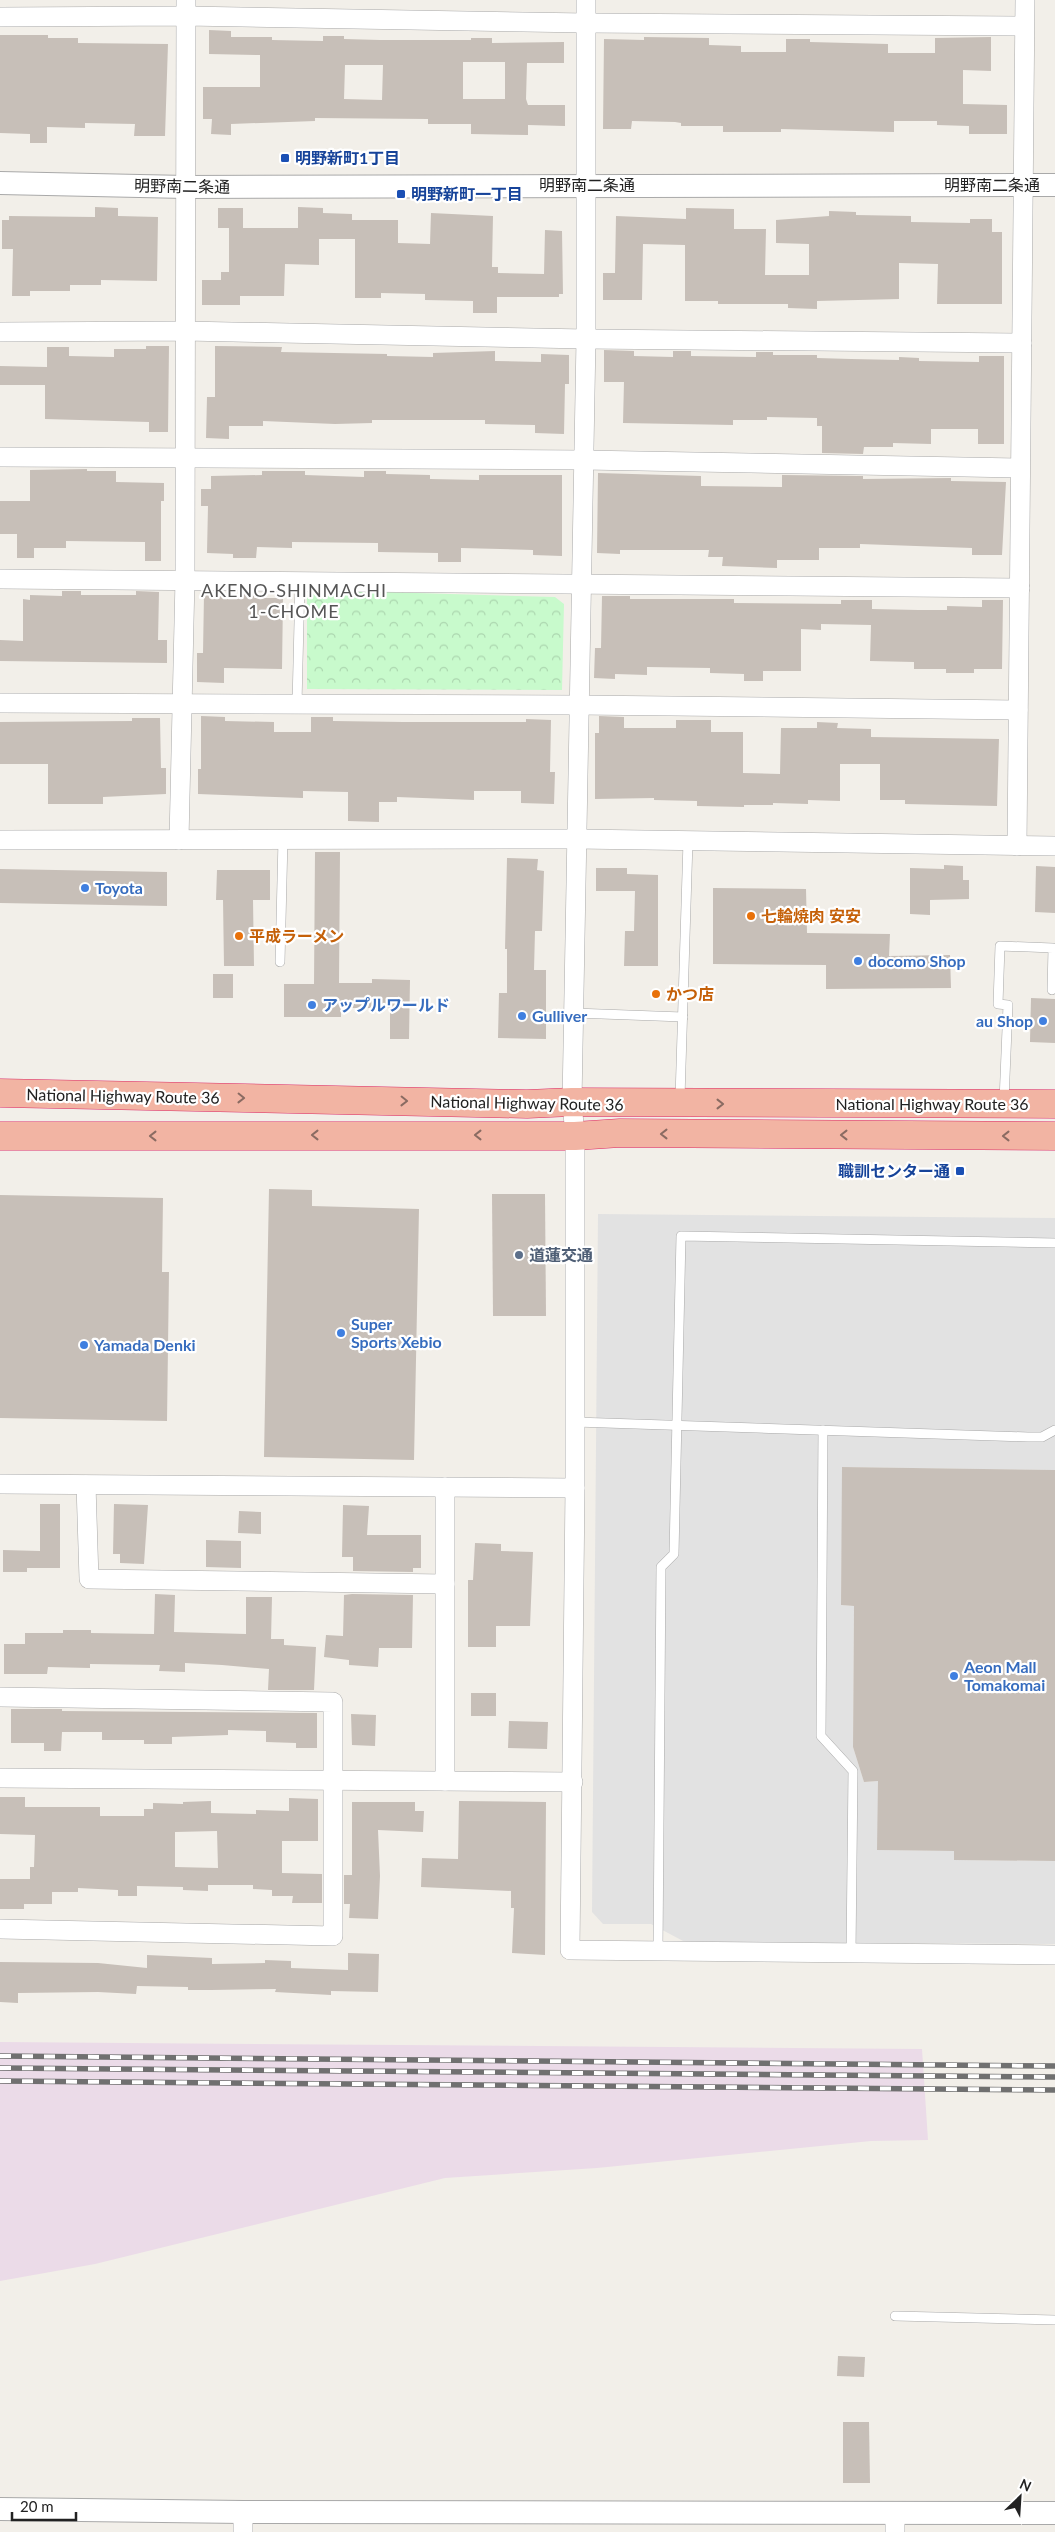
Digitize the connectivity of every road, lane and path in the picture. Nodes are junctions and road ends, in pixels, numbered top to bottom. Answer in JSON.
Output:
{"nodes":[{"id":1,"x":586,"y":0,"type":"edge"},
{"id":2,"x":1025,"y":0,"type":"edge"},
{"id":3,"x":186,"y":8,"type":"edge"},
{"id":4,"x":0,"y":17,"type":"edge"},
{"id":5,"x":586,"y":24,"type":"junction"},
{"id":6,"x":1024,"y":26,"type":"junction"},
{"id":7,"x":0,"y":183,"type":"edge"},
{"id":8,"x":1024,"y":184,"type":"junction"},
{"id":9,"x":585,"y":185,"type":"junction"},
{"id":10,"x":1055,"y":185,"type":"edge"},
{"id":11,"x":186,"y":187,"type":"junction"},
{"id":12,"x":185,"y":331,"type":"junction"},
{"id":13,"x":0,"y":332,"type":"edge"},
{"id":14,"x":586,"y":339,"type":"junction"},
{"id":15,"x":1022,"y":343,"type":"junction"},
{"id":16,"x":0,"y":457,"type":"edge"},
{"id":17,"x":185,"y":458,"type":"junction"},
{"id":18,"x":584,"y":460,"type":"junction"},
{"id":19,"x":1020,"y":468,"type":"junction"},
{"id":20,"x":0,"y":579,"type":"edge"},
{"id":21,"x":185,"y":579,"type":"junction"},
{"id":22,"x":300,"y":581,"type":"junction"},
{"id":23,"x":582,"y":585,"type":"junction"},
{"id":24,"x":1020,"y":588,"type":"junction"},
{"id":25,"x":0,"y":702,"type":"edge"},
{"id":26,"x":184,"y":704,"type":"junction"},
{"id":27,"x":298,"y":704,"type":"junction"},
{"id":28,"x":578,"y":705,"type":"junction"},
{"id":29,"x":1018,"y":710,"type":"junction"},
{"id":30,"x":283,"y":839,"type":"junction"},
{"id":31,"x":577,"y":839,"type":"junction"},
{"id":32,"x":0,"y":840,"type":"edge"},
{"id":33,"x":179,"y":840,"type":"junction"},
{"id":34,"x":688,"y":840,"type":"junction"},
{"id":35,"x":1017,"y":846,"type":"junction"},
{"id":36,"x":1055,"y":846,"type":"edge"},
{"id":37,"x":280,"y":962,"type":"dead end"},
{"id":38,"x":1052,"y":990,"type":"dead end"},
{"id":39,"x":574,"y":1013,"type":"junction"},
{"id":40,"x":683,"y":1017,"type":"junction"},
{"id":41,"x":0,"y":1093,"type":"edge"},
{"id":42,"x":572,"y":1102,"type":"junction"},
{"id":43,"x":680,"y":1104,"type":"junction"},
{"id":44,"x":1004,"y":1104,"type":"junction"},
{"id":45,"x":1055,"y":1104,"type":"edge"},
{"id":46,"x":0,"y":1136,"type":"edge"},
{"id":47,"x":576,"y":1136,"type":"junction"},
{"id":48,"x":1055,"y":1136,"type":"edge"},
{"id":49,"x":1055,"y":1243,"type":"edge"},
{"id":50,"x":575,"y":1422,"type":"junction"},
{"id":51,"x":676,"y":1426,"type":"junction"},
{"id":52,"x":823,"y":1430,"type":"junction"},
{"id":53,"x":1055,"y":1430,"type":"edge"},
{"id":54,"x":0,"y":1484,"type":"edge"},
{"id":55,"x":86,"y":1484,"type":"junction"},
{"id":56,"x":445,"y":1487,"type":"junction"},
{"id":57,"x":575,"y":1488,"type":"junction"},
{"id":58,"x":445,"y":1584,"type":"junction"},
{"id":59,"x":0,"y":1697,"type":"edge"},
{"id":60,"x":0,"y":1778,"type":"edge"},
{"id":61,"x":334,"y":1780,"type":"junction"},
{"id":62,"x":445,"y":1781,"type":"junction"},
{"id":63,"x":572,"y":1782,"type":"junction"},
{"id":64,"x":0,"y":1928,"type":"edge"},
{"id":65,"x":658,"y":1951,"type":"junction"},
{"id":66,"x":851,"y":1953,"type":"junction"},
{"id":67,"x":1055,"y":1955,"type":"edge"},
{"id":68,"x":895,"y":2316,"type":"dead end"},
{"id":69,"x":1055,"y":2320,"type":"edge"},
{"id":70,"x":0,"y":2509,"type":"edge"},
{"id":71,"x":1055,"y":2514,"type":"edge"},
{"id":72,"x":243,"y":2522,"type":"edge"},
{"id":73,"x":895,"y":2522,"type":"edge"}],
"edges":[{"from":1,"to":5,"type":"street"},
{"from":2,"to":6,"type":"street"},
{"from":3,"to":4,"type":"street"},
{"from":3,"to":5,"type":"street"},
{"from":3,"to":11,"type":"street"},
{"from":5,"to":6,"type":"street"},
{"from":5,"to":9,"type":"street"},
{"from":6,"to":8,"type":"street"},
{"from":7,"to":11,"type":"street","name":"明野南二条通"},
{"from":8,"to":9,"type":"street","name":"明野南二条通"},
{"from":8,"to":10,"type":"street","name":"明野南二条通"},
{"from":8,"to":15,"type":"street"},
{"from":9,"to":11,"type":"street","name":"明野南二条通"},
{"from":9,"to":14,"type":"street"},
{"from":11,"to":12,"type":"street"},
{"from":12,"to":13,"type":"street"},
{"from":12,"to":14,"type":"street"},
{"from":12,"to":17,"type":"street"},
{"from":14,"to":15,"type":"street"},
{"from":14,"to":18,"type":"street"},
{"from":15,"to":19,"type":"street"},
{"from":16,"to":17,"type":"street"},
{"from":17,"to":18,"type":"street"},
{"from":17,"to":21,"type":"street"},
{"from":18,"to":19,"type":"street"},
{"from":18,"to":23,"type":"street"},
{"from":19,"to":24,"type":"street"},
{"from":20,"to":21,"type":"street"},
{"from":21,"to":22,"type":"street"},
{"from":21,"to":26,"type":"street"},
{"from":22,"to":23,"type":"street"},
{"from":22,"to":27,"type":"lane"},
{"from":23,"to":24,"type":"street"},
{"from":23,"to":28,"type":"street"},
{"from":24,"to":29,"type":"street"},
{"from":25,"to":26,"type":"street"},
{"from":26,"to":27,"type":"street"},
{"from":26,"to":33,"type":"street"},
{"from":27,"to":28,"type":"street"},
{"from":28,"to":29,"type":"street"},
{"from":28,"to":31,"type":"street"},
{"from":29,"to":35,"type":"street"},
{"from":30,"to":31,"type":"street"},
{"from":30,"to":33,"type":"street"},
{"from":30,"to":37,"type":"lane"},
{"from":31,"to":34,"type":"street"},
{"from":31,"to":39,"type":"street"},
{"from":32,"to":33,"type":"street"},
{"from":34,"to":35,"type":"street"},
{"from":34,"to":40,"type":"lane"},
{"from":35,"to":36,"type":"street"},
{"from":38,"to":44,"type":"lane"},
{"from":39,"to":40,"type":"lane"},
{"from":39,"to":42,"type":"street"},
{"from":40,"to":43,"type":"lane"},
{"from":41,"to":42,"type":"highway","name":"National Highway Route 36","one_way":true},
{"from":42,"to":43,"type":"highway","name":"National Highway Route 36"},
{"from":42,"to":47,"type":"street"},
{"from":43,"to":44,"type":"highway","name":"National Highway Route 36","one_way":true},
{"from":44,"to":45,"type":"highway","name":"National Highway Route 36"},
{"from":47,"to":46,"type":"highway","name":"National Highway Route 36","one_way":true},
{"from":48,"to":47,"type":"highway","name":"National Highway Route 36","one_way":true},
{"from":47,"to":50,"type":"street"},
{"from":49,"to":51,"type":"lane"},
{"from":50,"to":51,"type":"lane"},
{"from":50,"to":57,"type":"street"},
{"from":51,"to":52,"type":"lane"},
{"from":51,"to":65,"type":"lane"},
{"from":52,"to":53,"type":"lane"},
{"from":52,"to":66,"type":"lane"},
{"from":54,"to":55,"type":"street"},
{"from":55,"to":56,"type":"street"},
{"from":55,"to":58,"type":"street"},
{"from":56,"to":57,"type":"street"},
{"from":56,"to":58,"type":"street"},
{"from":57,"to":63,"type":"street"},
{"from":58,"to":62,"type":"street"},
{"from":59,"to":61,"type":"street"},
{"from":60,"to":61,"type":"street"},
{"from":61,"to":62,"type":"street"},
{"from":61,"to":64,"type":"street"},
{"from":62,"to":63,"type":"street"},
{"from":63,"to":65,"type":"street"},
{"from":65,"to":66,"type":"street"},
{"from":66,"to":67,"type":"street"},
{"from":68,"to":69,"type":"lane"},
{"from":70,"to":72,"type":"street"},
{"from":71,"to":73,"type":"street"},
{"from":72,"to":73,"type":"street"}]}
